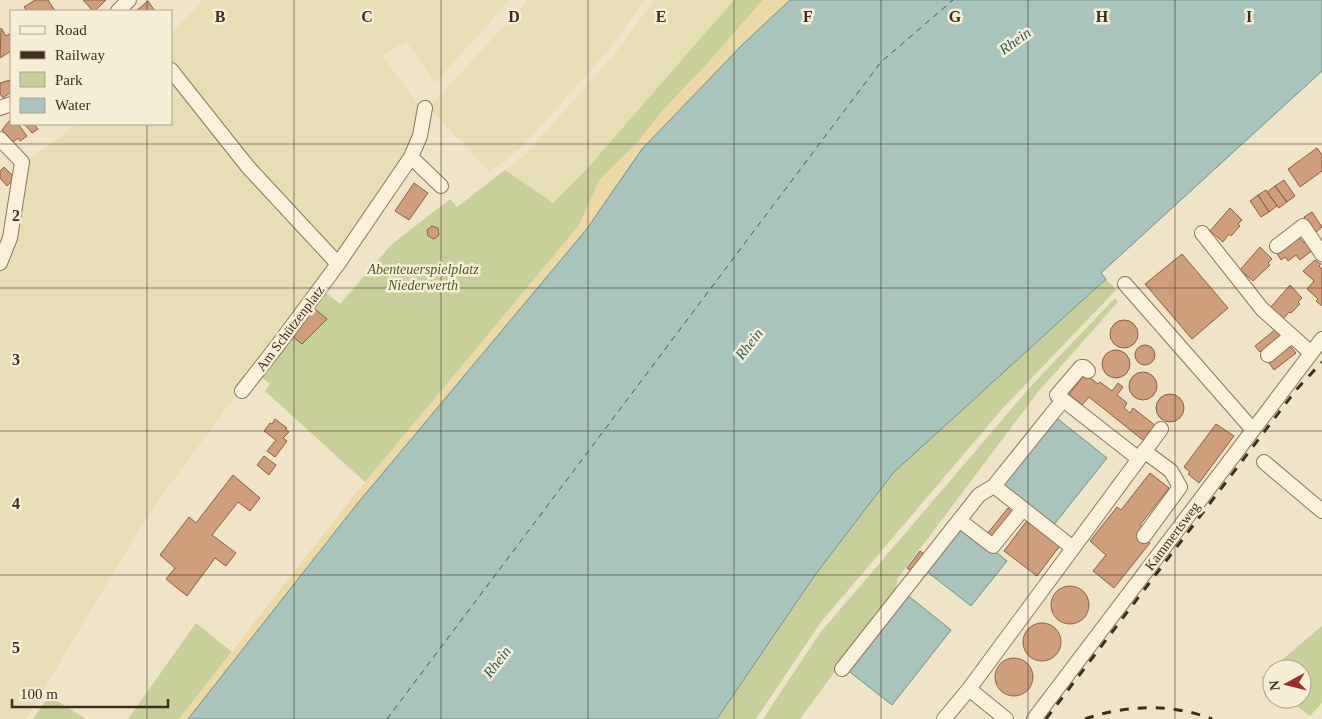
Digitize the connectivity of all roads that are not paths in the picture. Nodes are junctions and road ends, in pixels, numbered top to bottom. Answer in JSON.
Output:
{"nodes":[{"id":1,"x":172,"y":71,"type":"edge"},
{"id":2,"x":425,"y":108,"type":"dead end"},
{"id":3,"x":0,"y":139,"type":"edge"},
{"id":4,"x":411,"y":157,"type":"junction"},
{"id":5,"x":442,"y":186,"type":"dead end"},
{"id":6,"x":1202,"y":233,"type":"dead end"},
{"id":7,"x":1277,"y":246,"type":"dead end"},
{"id":8,"x":1322,"y":254,"type":"edge"},
{"id":9,"x":0,"y":263,"type":"edge"},
{"id":10,"x":338,"y":264,"type":"junction"},
{"id":11,"x":1125,"y":284,"type":"dead end"},
{"id":12,"x":1291,"y":336,"type":"junction"},
{"id":13,"x":1322,"y":339,"type":"edge"},
{"id":14,"x":1311,"y":353,"type":"junction"},
{"id":15,"x":1268,"y":355,"type":"dead end"},
{"id":16,"x":1088,"y":371,"type":"dead end"},
{"id":17,"x":242,"y":391,"type":"dead end"},
{"id":18,"x":1063,"y":400,"type":"junction"},
{"id":19,"x":1161,"y":429,"type":"dead end"},
{"id":20,"x":1253,"y":430,"type":"junction"},
{"id":21,"x":1142,"y":455,"type":"junction"},
{"id":22,"x":1264,"y":462,"type":"dead end"},
{"id":23,"x":994,"y":486,"type":"junction"},
{"id":24,"x":1180,"y":487,"type":"junction"},
{"id":25,"x":1199,"y":501,"type":"junction"},
{"id":26,"x":1023,"y":509,"type":"junction"},
{"id":27,"x":1322,"y":511,"type":"edge"},
{"id":28,"x":959,"y":520,"type":"junction"},
{"id":29,"x":1144,"y":536,"type":"dead end"},
{"id":30,"x":1073,"y":548,"type":"junction"},
{"id":31,"x":842,"y":669,"type":"dead end"},
{"id":32,"x":969,"y":689,"type":"junction"},
{"id":33,"x":944,"y":719,"type":"edge"},
{"id":34,"x":1006,"y":719,"type":"edge"},
{"id":35,"x":1034,"y":719,"type":"edge"}],
"edges":[{"from":1,"to":10,"type":"street"},
{"from":2,"to":4,"type":"street","name":"Am Schützenplatz"},
{"from":3,"to":9,"type":"street"},
{"from":4,"to":5,"type":"street"},
{"from":4,"to":10,"type":"street","name":"Am Schützenplatz"},
{"from":6,"to":12,"type":"street"},
{"from":7,"to":8,"type":"street"},
{"from":10,"to":17,"type":"street","name":"Am Schützenplatz"},
{"from":11,"to":20,"type":"street"},
{"from":12,"to":14,"type":"street"},
{"from":12,"to":15,"type":"street"},
{"from":13,"to":14,"type":"street","name":"Kammertsweg"},
{"from":14,"to":20,"type":"street","name":"Kammertsweg"},
{"from":16,"to":18,"type":"street"},
{"from":18,"to":21,"type":"street"},
{"from":18,"to":23,"type":"street"},
{"from":19,"to":21,"type":"street"},
{"from":20,"to":25,"type":"street","name":"Kammertsweg"},
{"from":21,"to":24,"type":"street"},
{"from":21,"to":30,"type":"street"},
{"from":22,"to":27,"type":"street"},
{"from":23,"to":26,"type":"street"},
{"from":23,"to":28,"type":"street"},
{"from":24,"to":25,"type":"street"},
{"from":24,"to":29,"type":"street"},
{"from":25,"to":35,"type":"street","name":"Kammertsweg"},
{"from":26,"to":28,"type":"street"},
{"from":26,"to":30,"type":"street"},
{"from":28,"to":31,"type":"street"},
{"from":30,"to":32,"type":"street"},
{"from":32,"to":33,"type":"street"},
{"from":32,"to":34,"type":"street"}]}
